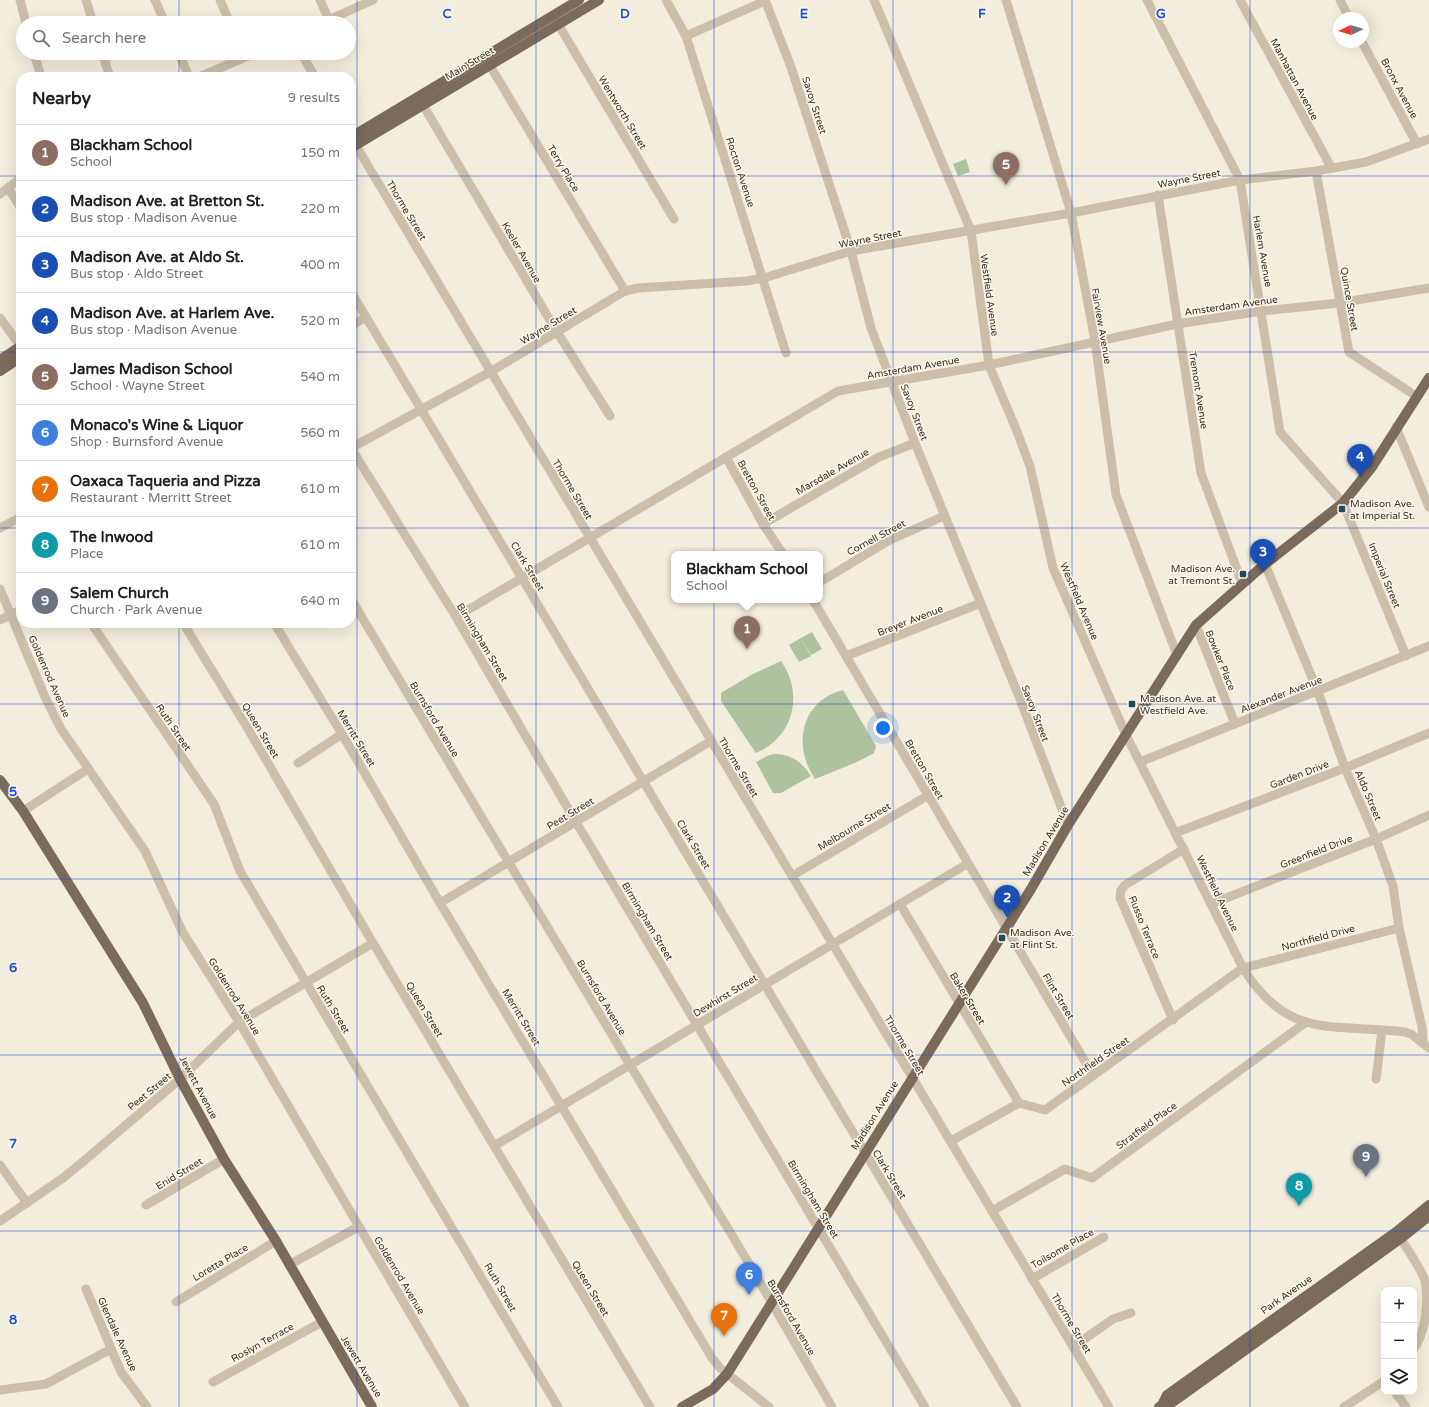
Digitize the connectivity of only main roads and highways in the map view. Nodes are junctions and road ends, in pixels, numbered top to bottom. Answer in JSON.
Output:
{"nodes":[{"id":1,"x":579,"y":0,"type":"edge"},
{"id":2,"x":599,"y":0,"type":"edge"},
{"id":3,"x":556,"y":20,"type":"junction"},
{"id":4,"x":356,"y":140,"type":"edge"},
{"id":5,"x":16,"y":349,"type":"edge"},
{"id":6,"x":0,"y":360,"type":"edge"},
{"id":7,"x":16,"y":360,"type":"edge"},
{"id":8,"x":0,"y":371,"type":"edge"},
{"id":9,"x":1429,"y":378,"type":"edge"},
{"id":10,"x":0,"y":780,"type":"edge"},
{"id":11,"x":1429,"y":1205,"type":"edge"},
{"id":12,"x":1429,"y":1216,"type":"edge"},
{"id":13,"x":1398,"y":1236,"type":"junction"},
{"id":14,"x":1161,"y":1406,"type":"edge"},
{"id":15,"x":372,"y":1407,"type":"edge"},
{"id":16,"x":682,"y":1407,"type":"edge"}],
"edges":[{"from":1,"to":3,"type":"main road","name":"Main Street"},
{"from":2,"to":3,"type":"main road","name":"Main Street"},
{"from":3,"to":4,"type":"main road","name":"Main Street"},
{"from":5,"to":6,"type":"main road"},
{"from":7,"to":8,"type":"main road"},
{"from":9,"to":16,"type":"main road","name":"Madison Avenue"},
{"from":10,"to":15,"type":"main road","name":"Jewett Avenue"},
{"from":11,"to":13,"type":"main road","name":"Park Avenue"},
{"from":12,"to":13,"type":"main road","name":"Park Avenue"},
{"from":13,"to":14,"type":"main road","name":"Park Avenue"}]}
